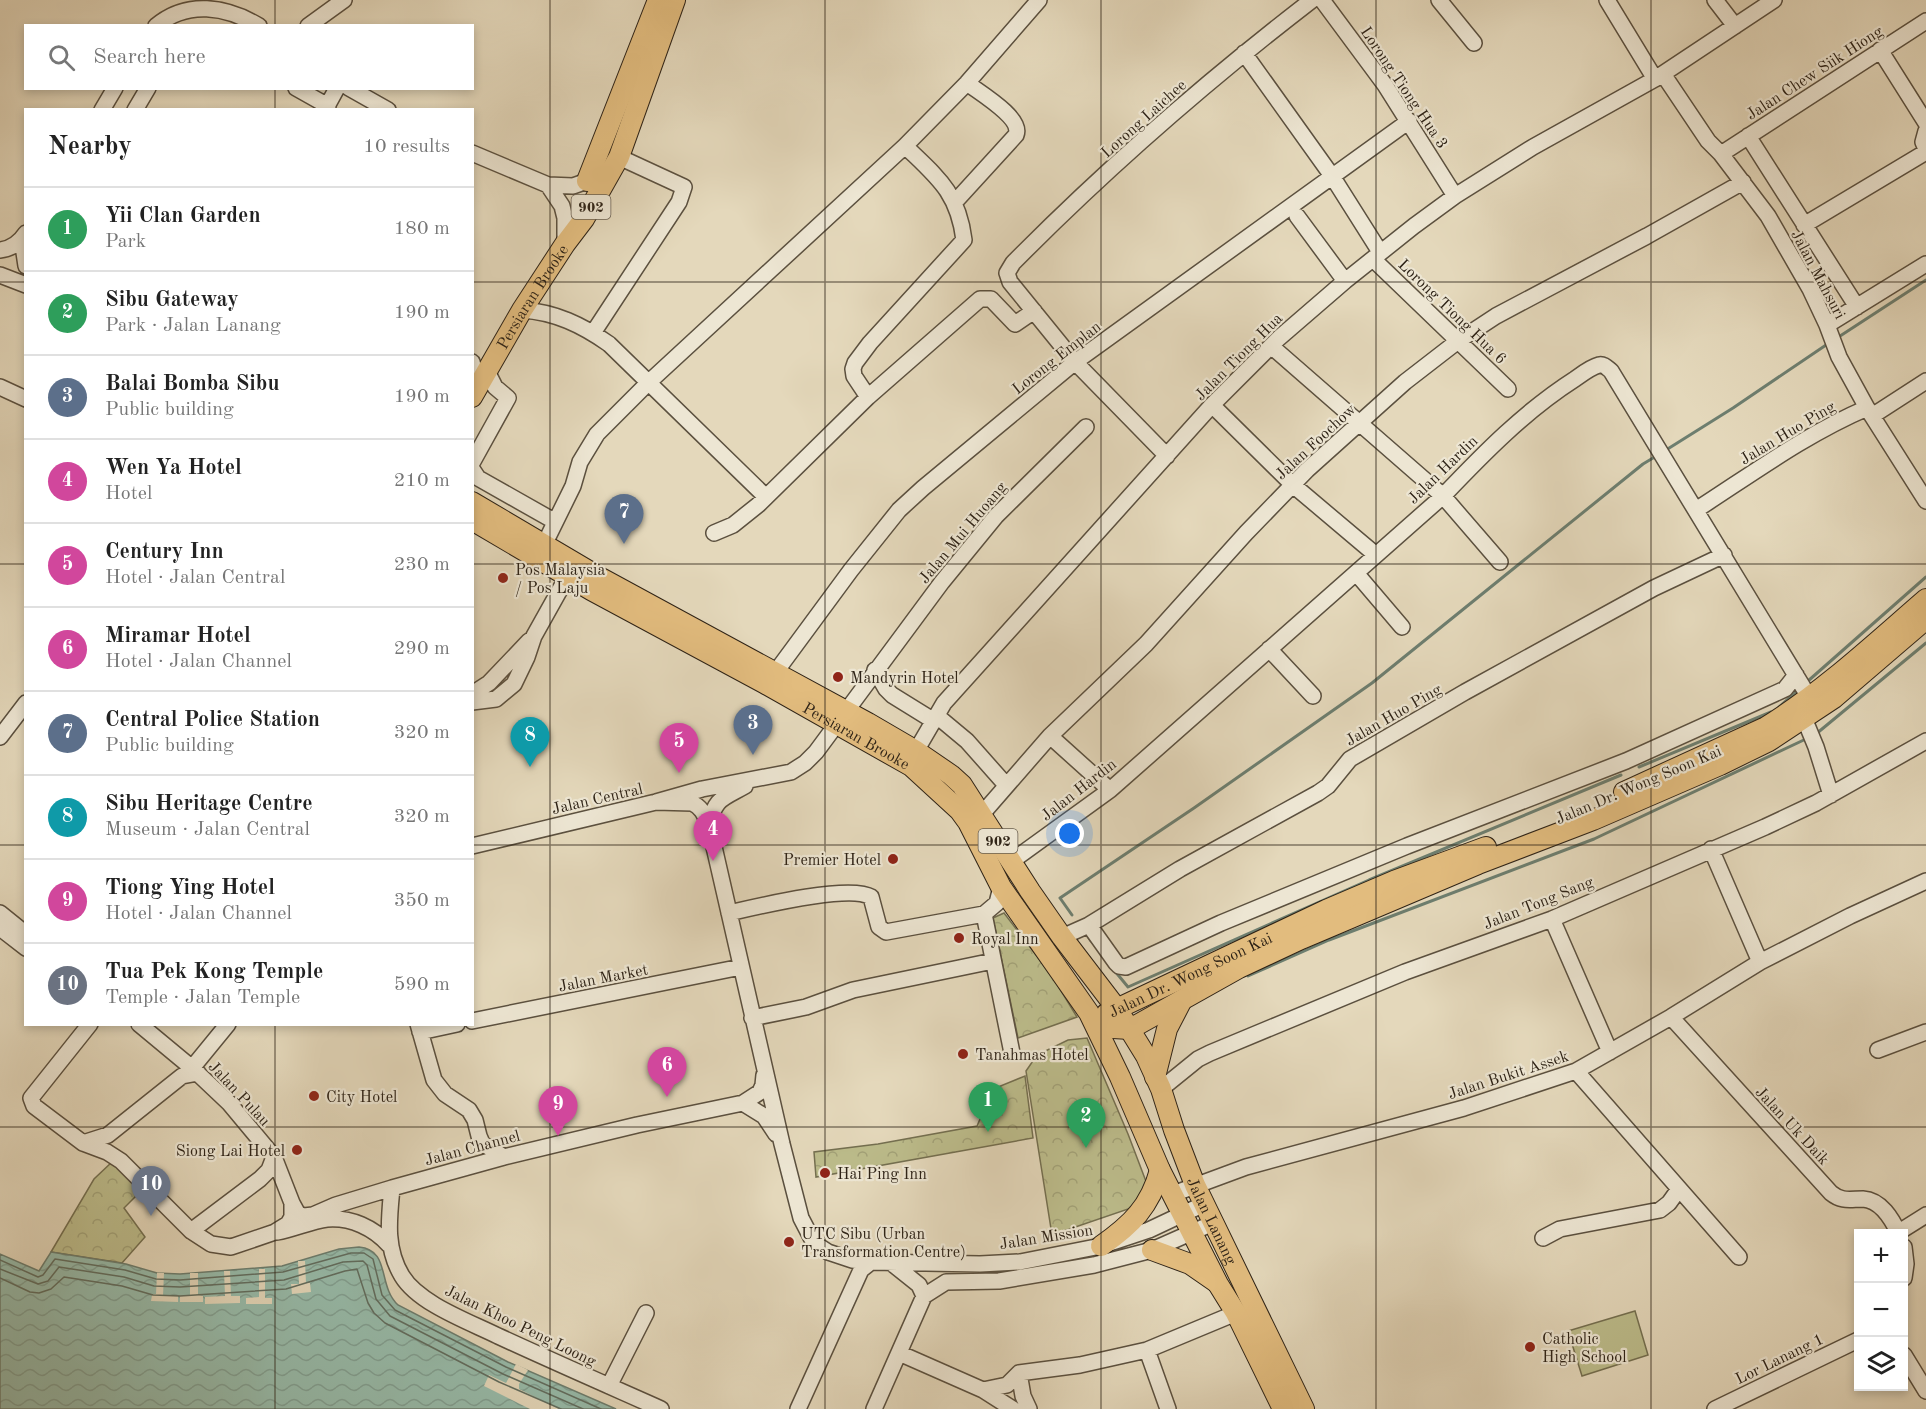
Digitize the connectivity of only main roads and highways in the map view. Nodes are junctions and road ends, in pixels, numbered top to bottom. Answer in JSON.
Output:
{"nodes":[{"id":1,"x":658,"y":0,"type":"edge"},
{"id":2,"x":675,"y":0,"type":"edge"},
{"id":3,"x":587,"y":181,"type":"road end"},
{"id":4,"x":478,"y":379,"type":"edge"},
{"id":5,"x":474,"y":503,"type":"edge"},
{"id":6,"x":474,"y":521,"type":"edge"},
{"id":7,"x":571,"y":569,"type":"junction"},
{"id":8,"x":1926,"y":599,"type":"edge"},
{"id":9,"x":1926,"y":619,"type":"edge"},
{"id":10,"x":847,"y":709,"type":"junction"},
{"id":11,"x":1182,"y":1000,"type":"junction"},
{"id":12,"x":1117,"y":1009,"type":"junction"},
{"id":13,"x":1093,"y":1020,"type":"junction"},
{"id":14,"x":1125,"y":1030,"type":"junction"},
{"id":15,"x":1120,"y":1077,"type":"junction"},
{"id":16,"x":1158,"y":1083,"type":"junction"},
{"id":17,"x":1160,"y":1170,"type":"junction"},
{"id":18,"x":1101,"y":1246,"type":"road end"},
{"id":19,"x":1152,"y":1250,"type":"road end"},
{"id":20,"x":1218,"y":1284,"type":"junction"},
{"id":21,"x":1283,"y":1409,"type":"edge"},
{"id":22,"x":1304,"y":1409,"type":"edge"}],
"edges":[{"from":1,"to":3,"type":"main road","number":"902"},
{"from":2,"to":4,"type":"main road","name":"Persiaran Brooke","number":"902"},
{"from":5,"to":7,"type":"main road","name":"Persiaran Brooke","number":"902"},
{"from":6,"to":7,"type":"main road","name":"Persiaran Brooke","number":"902"},
{"from":7,"to":10,"type":"main road","name":"Persiaran Brooke","number":"902"},
{"from":7,"to":10,"type":"main road","name":"Persiaran Brooke","number":"902"},
{"from":8,"to":12,"type":"main road","name":"Jalan Dr. Wong Soon Kai"},
{"from":9,"to":11,"type":"main road","name":"Jalan Dr. Wong Soon Kai"},
{"from":10,"to":12,"type":"main road","name":"Persiaran Brooke","number":"902"},
{"from":10,"to":13,"type":"main road","name":"Persiaran Brooke","number":"902"},
{"from":11,"to":14,"type":"main road","name":"Jalan Dr. Wong Soon Kai"},
{"from":11,"to":16,"type":"main road"},
{"from":12,"to":13,"type":"main road","name":"Jalan Dr. Wong Soon Kai"},
{"from":12,"to":14,"type":"main road","name":"Persiaran Brooke","number":"902"},
{"from":13,"to":14,"type":"main road","name":"Jalan Dr. Wong Soon Kai"},
{"from":13,"to":15,"type":"main road","name":"Persiaran Brooke","number":"902"},
{"from":14,"to":15,"type":"main road"},
{"from":14,"to":16,"type":"main road","name":"Jalan Lanang"},
{"from":15,"to":17,"type":"main road","name":"Jalan Lanang"},
{"from":16,"to":22,"type":"main road","name":"Jalan Lanang"},
{"from":17,"to":18,"type":"main road"},
{"from":17,"to":20,"type":"main road","name":"Jalan Lanang"},
{"from":19,"to":20,"type":"main road"},
{"from":20,"to":21,"type":"main road","name":"Jalan Lanang"}]}
